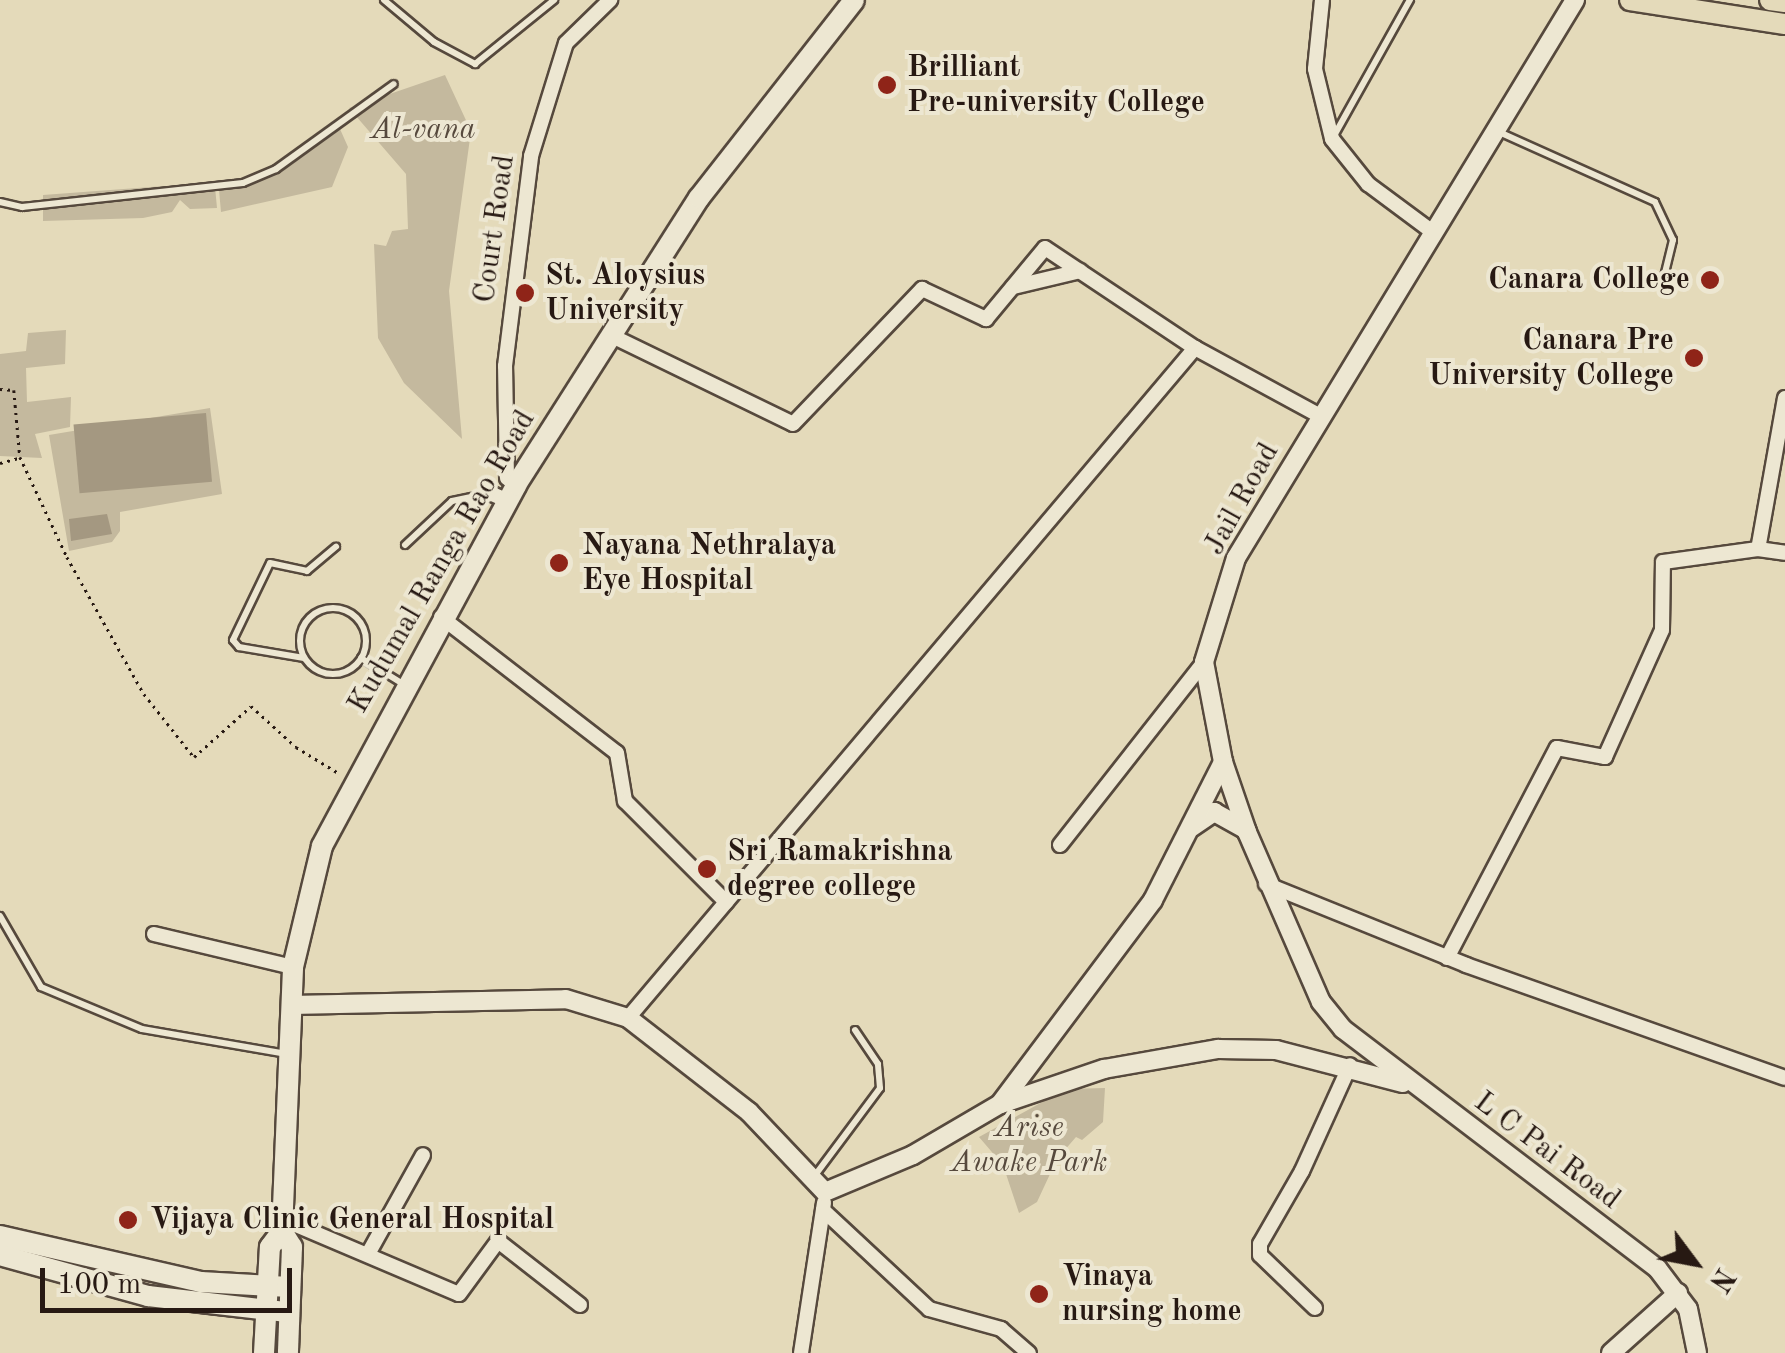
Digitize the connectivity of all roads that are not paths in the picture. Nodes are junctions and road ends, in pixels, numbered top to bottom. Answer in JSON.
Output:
{"nodes":[{"id":1,"x":384,"y":0,"type":"edge"},
{"id":2,"x":554,"y":0,"type":"edge"},
{"id":3,"x":610,"y":0,"type":"edge"},
{"id":4,"x":854,"y":0,"type":"edge"},
{"id":5,"x":1322,"y":0,"type":"edge"},
{"id":6,"x":1410,"y":0,"type":"edge"},
{"id":7,"x":1575,"y":0,"type":"edge"},
{"id":8,"x":1630,"y":0,"type":"edge"},
{"id":9,"x":1770,"y":0,"type":"edge"},
{"id":10,"x":1785,"y":2,"type":"edge"},
{"id":11,"x":1785,"y":24,"type":"edge"},
{"id":12,"x":394,"y":84,"type":"dead end"},
{"id":13,"x":1494,"y":129,"type":"junction"},
{"id":14,"x":1332,"y":140,"type":"junction"},
{"id":15,"x":0,"y":202,"type":"edge"},
{"id":16,"x":1430,"y":230,"type":"junction"},
{"id":17,"x":1080,"y":271,"type":"junction"},
{"id":18,"x":1663,"y":281,"type":"dead end"},
{"id":19,"x":1013,"y":287,"type":"junction"},
{"id":20,"x":610,"y":334,"type":"junction"},
{"id":21,"x":1195,"y":348,"type":"junction"},
{"id":22,"x":1785,"y":398,"type":"edge"},
{"id":23,"x":1320,"y":416,"type":"junction"},
{"id":24,"x":504,"y":493,"type":"junction"},
{"id":25,"x":404,"y":545,"type":"dead end"},
{"id":26,"x":336,"y":547,"type":"dead end"},
{"id":27,"x":1758,"y":549,"type":"junction"},
{"id":28,"x":1785,"y":552,"type":"edge"},
{"id":29,"x":441,"y":617,"type":"junction"},
{"id":30,"x":304,"y":658,"type":"junction"},
{"id":31,"x":361,"y":658,"type":"junction"},
{"id":32,"x":1204,"y":662,"type":"junction"},
{"id":33,"x":404,"y":684,"type":"junction"},
{"id":34,"x":1223,"y":762,"type":"junction"},
{"id":35,"x":1188,"y":830,"type":"junction"},
{"id":36,"x":1247,"y":832,"type":"junction"},
{"id":37,"x":1060,"y":845,"type":"dead end"},
{"id":38,"x":1265,"y":883,"type":"junction"},
{"id":39,"x":726,"y":902,"type":"junction"},
{"id":40,"x":0,"y":916,"type":"edge"},
{"id":41,"x":154,"y":934,"type":"dead end"},
{"id":42,"x":1447,"y":958,"type":"junction"},
{"id":43,"x":294,"y":968,"type":"junction"},
{"id":44,"x":291,"y":1005,"type":"junction"},
{"id":45,"x":628,"y":1018,"type":"junction"},
{"id":46,"x":855,"y":1030,"type":"dead end"},
{"id":47,"x":288,"y":1054,"type":"junction"},
{"id":48,"x":1350,"y":1066,"type":"junction"},
{"id":49,"x":1785,"y":1078,"type":"edge"},
{"id":50,"x":1422,"y":1091,"type":"junction"},
{"id":51,"x":1000,"y":1104,"type":"junction"},
{"id":52,"x":422,"y":1154,"type":"dead end"},
{"id":53,"x":820,"y":1194,"type":"junction"},
{"id":54,"x":285,"y":1232,"type":"junction"},
{"id":55,"x":0,"y":1236,"type":"edge"},
{"id":56,"x":368,"y":1254,"type":"junction"},
{"id":57,"x":0,"y":1255,"type":"edge"},
{"id":58,"x":266,"y":1286,"type":"junction"},
{"id":59,"x":289,"y":1286,"type":"junction"},
{"id":60,"x":1678,"y":1293,"type":"junction"},
{"id":61,"x":580,"y":1306,"type":"dead end"},
{"id":62,"x":1315,"y":1308,"type":"dead end"},
{"id":63,"x":288,"y":1312,"type":"junction"},
{"id":64,"x":264,"y":1313,"type":"junction"},
{"id":65,"x":264,"y":1353,"type":"edge"},
{"id":66,"x":288,"y":1353,"type":"edge"},
{"id":67,"x":800,"y":1353,"type":"edge"},
{"id":68,"x":1028,"y":1353,"type":"edge"},
{"id":69,"x":1612,"y":1353,"type":"edge"},
{"id":70,"x":1698,"y":1353,"type":"edge"}],
"edges":[{"from":1,"to":2,"type":"lane"},
{"from":3,"to":24,"type":"street","name":"Court Road"},
{"from":4,"to":20,"type":"main road","name":"Kudumal Ranga Rao Road"},
{"from":5,"to":14,"type":"street"},
{"from":6,"to":14,"type":"lane"},
{"from":7,"to":13,"type":"street","name":"Jail Road"},
{"from":8,"to":11,"type":"main road"},
{"from":9,"to":10,"type":"main road"},
{"from":12,"to":15,"type":"lane"},
{"from":13,"to":16,"type":"street","name":"Jail Road"},
{"from":13,"to":18,"type":"lane"},
{"from":14,"to":16,"type":"street"},
{"from":16,"to":23,"type":"street","name":"Jail Road"},
{"from":17,"to":19,"type":"street"},
{"from":17,"to":19,"type":"street"},
{"from":17,"to":21,"type":"street"},
{"from":19,"to":20,"type":"street"},
{"from":20,"to":24,"type":"main road","name":"Kudumal Ranga Rao Road"},
{"from":21,"to":23,"type":"street"},
{"from":21,"to":39,"type":"street"},
{"from":22,"to":27,"type":"street"},
{"from":23,"to":32,"type":"street","name":"Jail Road"},
{"from":24,"to":25,"type":"lane"},
{"from":24,"to":29,"type":"main road","name":"Kudumal Ranga Rao Road"},
{"from":26,"to":30,"type":"lane"},
{"from":27,"to":28,"type":"street"},
{"from":27,"to":42,"type":"street"},
{"from":29,"to":33,"type":"main road","name":"Kudumal Ranga Rao Road"},
{"from":29,"to":39,"type":"street"},
{"from":30,"to":31,"type":"lane"},
{"from":30,"to":31,"type":"lane"},
{"from":31,"to":33,"type":"lane"},
{"from":32,"to":34,"type":"street","name":"Jail Road"},
{"from":32,"to":37,"type":"street"},
{"from":33,"to":43,"type":"main road","name":"Kudumal Ranga Rao Road"},
{"from":34,"to":35,"type":"street"},
{"from":34,"to":36,"type":"street","name":"Jail Road"},
{"from":35,"to":36,"type":"street"},
{"from":35,"to":51,"type":"street"},
{"from":36,"to":38,"type":"street","name":"Jail Road"},
{"from":38,"to":42,"type":"street"},
{"from":38,"to":50,"type":"street","name":"Jail Road"},
{"from":39,"to":45,"type":"street"},
{"from":40,"to":47,"type":"lane"},
{"from":41,"to":43,"type":"street"},
{"from":42,"to":49,"type":"street"},
{"from":43,"to":44,"type":"main road","name":"Kudumal Ranga Rao Road"},
{"from":44,"to":45,"type":"street"},
{"from":44,"to":47,"type":"main road","name":"Kudumal Ranga Rao Road"},
{"from":45,"to":53,"type":"street"},
{"from":46,"to":53,"type":"lane"},
{"from":47,"to":54,"type":"main road","name":"Kudumal Ranga Rao Road"},
{"from":48,"to":50,"type":"street"},
{"from":48,"to":51,"type":"street"},
{"from":48,"to":62,"type":"street"},
{"from":50,"to":60,"type":"street","name":"L C Pai Road"},
{"from":51,"to":53,"type":"street"},
{"from":52,"to":56,"type":"street"},
{"from":53,"to":67,"type":"street"},
{"from":53,"to":68,"type":"street"},
{"from":54,"to":56,"type":"street"},
{"from":54,"to":58,"type":"main road","name":"Kudumal Ranga Rao Road"},
{"from":54,"to":59,"type":"main road"},
{"from":55,"to":58,"type":"main road"},
{"from":56,"to":61,"type":"street"},
{"from":57,"to":64,"type":"main road"},
{"from":58,"to":59,"type":"main road"},
{"from":58,"to":64,"type":"main road","name":"Kudumal Ranga Rao Road"},
{"from":59,"to":63,"type":"main road"},
{"from":60,"to":69,"type":"street"},
{"from":60,"to":70,"type":"street","name":"L C Pai Road"},
{"from":63,"to":64,"type":"main road"},
{"from":63,"to":66,"type":"main road"},
{"from":64,"to":65,"type":"main road","name":"Kudumal Ranga Rao Road"}]}
